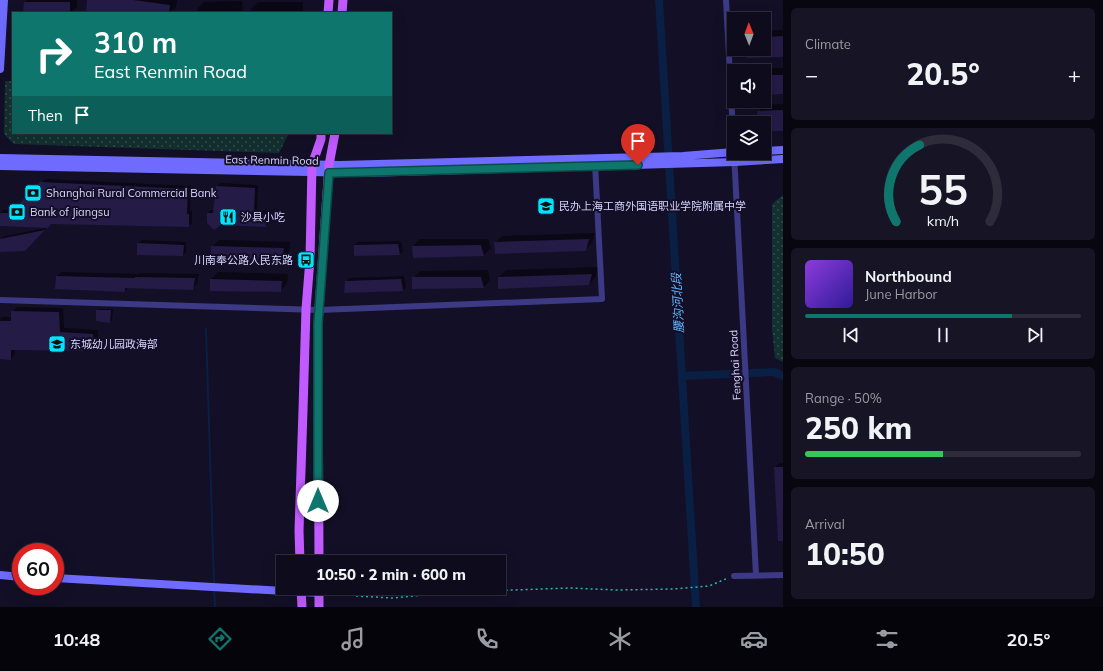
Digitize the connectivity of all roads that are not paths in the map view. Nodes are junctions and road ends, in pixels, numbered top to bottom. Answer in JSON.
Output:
{"nodes":[{"id":1,"x":4,"y":0,"type":"edge"},
{"id":2,"x":329,"y":0,"type":"edge"},
{"id":3,"x":343,"y":0,"type":"edge"},
{"id":4,"x":726,"y":0,"type":"edge"},
{"id":5,"x":328,"y":12,"type":"edge"},
{"id":6,"x":342,"y":12,"type":"edge"},
{"id":7,"x":0,"y":69,"type":"edge"},
{"id":8,"x":732,"y":116,"type":"edge"},
{"id":9,"x":321,"y":134,"type":"edge"},
{"id":10,"x":335,"y":134,"type":"edge"},
{"id":11,"x":783,"y":150,"type":"edge"},
{"id":12,"x":771,"y":151,"type":"edge"},
{"id":13,"x":727,"y":153,"type":"edge"},
{"id":14,"x":0,"y":158,"type":"edge"},
{"id":15,"x":783,"y":159,"type":"edge"},
{"id":16,"x":683,"y":160,"type":"junction"},
{"id":17,"x":595,"y":162,"type":"junction"},
{"id":18,"x":735,"y":162,"type":"junction"},
{"id":19,"x":0,"y":166,"type":"edge"},
{"id":20,"x":312,"y":169,"type":"junction"},
{"id":21,"x":329,"y":169,"type":"junction"},
{"id":22,"x":0,"y":300,"type":"edge"},
{"id":23,"x":306,"y":309,"type":"junction"},
{"id":24,"x":319,"y":310,"type":"junction"},
{"id":25,"x":300,"y":555,"type":"edge"},
{"id":26,"x":319,"y":555,"type":"edge"},
{"id":27,"x":783,"y":574,"type":"edge"},
{"id":28,"x":0,"y":575,"type":"edge"},
{"id":29,"x":756,"y":575,"type":"junction"},
{"id":30,"x":12,"y":576,"type":"edge"},
{"id":31,"x":734,"y":576,"type":"road end"},
{"id":32,"x":64,"y":578,"type":"edge"},
{"id":33,"x":276,"y":589,"type":"edge"},
{"id":34,"x":301,"y":595,"type":"edge"},
{"id":35,"x":319,"y":595,"type":"edge"},
{"id":36,"x":302,"y":607,"type":"edge"},
{"id":37,"x":319,"y":607,"type":"edge"}],
"edges":[{"from":1,"to":7,"type":"street"},
{"from":2,"to":5,"type":"main road"},
{"from":3,"to":6,"type":"main road"},
{"from":4,"to":8,"type":"street","name":"Fenghai Road"},
{"from":9,"to":20,"type":"main road"},
{"from":10,"to":21,"type":"main road"},
{"from":11,"to":12,"type":"street"},
{"from":13,"to":16,"type":"street","name":"East Renmin Road"},
{"from":14,"to":20,"type":"street","name":"East Renmin Road"},
{"from":15,"to":18,"type":"street","name":"East Renmin Road"},
{"from":16,"to":17,"type":"street","name":"East Renmin Road"},
{"from":16,"to":18,"type":"street","name":"East Renmin Road"},
{"from":17,"to":21,"type":"street","name":"East Renmin Road"},
{"from":17,"to":24,"type":"street"},
{"from":18,"to":29,"type":"street","name":"Fenghai Road"},
{"from":19,"to":20,"type":"street","name":"East Renmin Road"},
{"from":20,"to":21,"type":"street","name":"East Renmin Road"},
{"from":20,"to":23,"type":"main road"},
{"from":21,"to":24,"type":"main road"},
{"from":22,"to":23,"type":"street"},
{"from":23,"to":24,"type":"street"},
{"from":23,"to":25,"type":"main road"},
{"from":24,"to":26,"type":"main road"},
{"from":27,"to":29,"type":"street"},
{"from":28,"to":30,"type":"street"},
{"from":29,"to":31,"type":"street"},
{"from":32,"to":33,"type":"street"},
{"from":34,"to":36,"type":"main road"},
{"from":35,"to":37,"type":"main road"}]}
